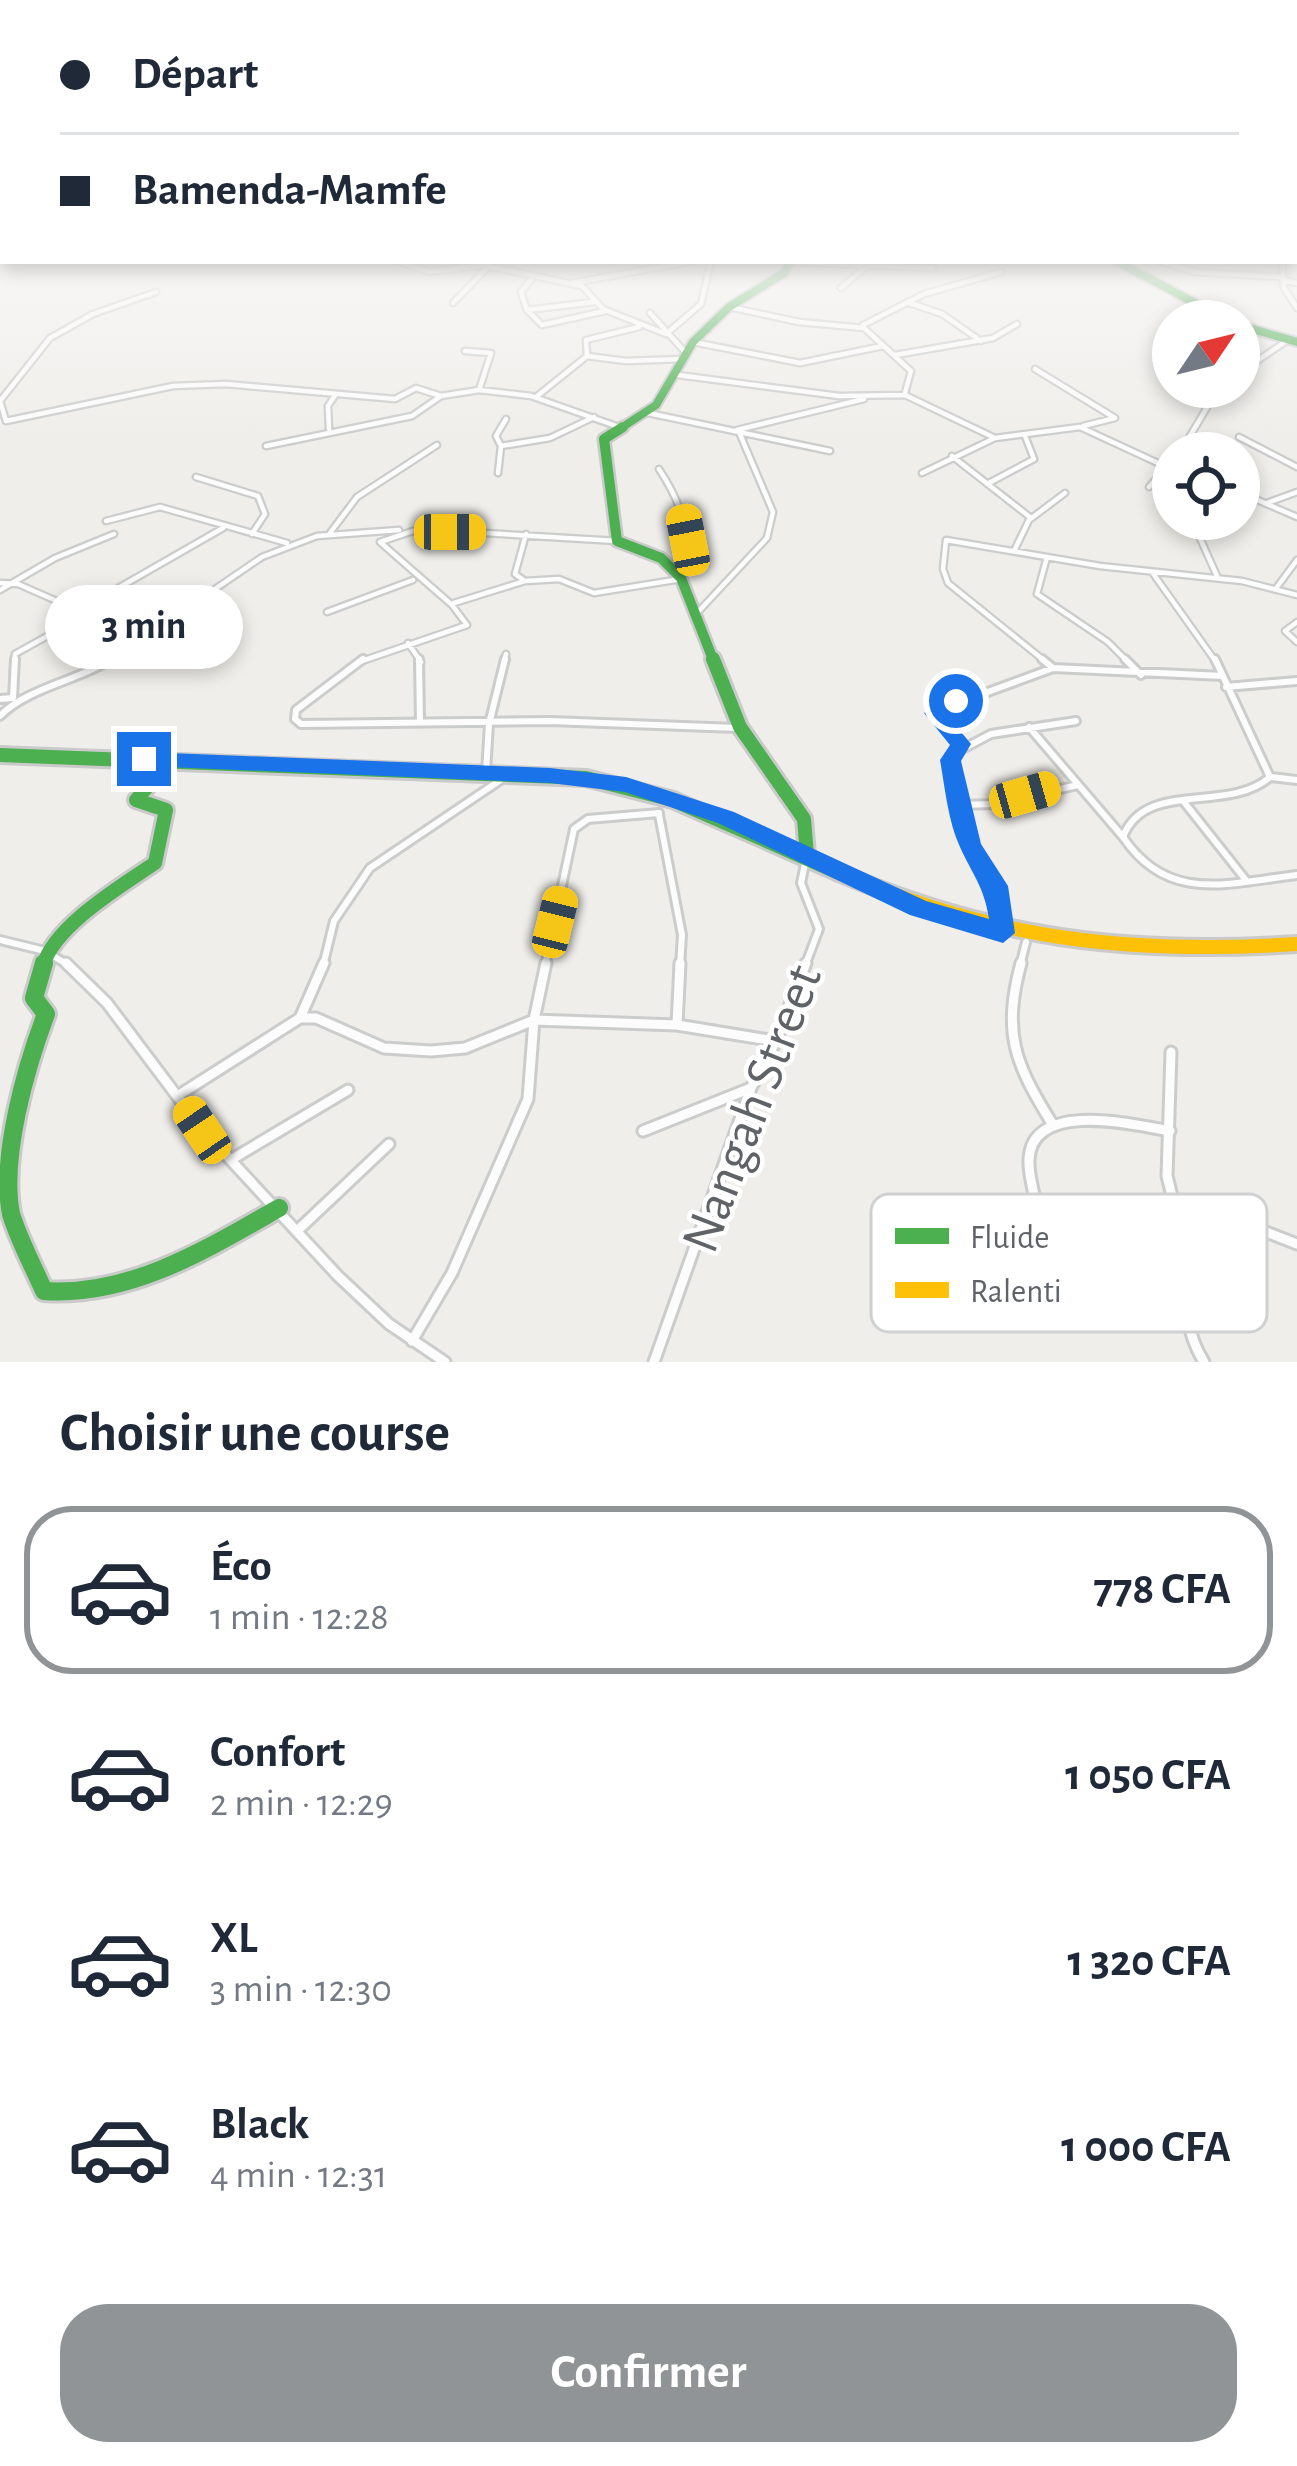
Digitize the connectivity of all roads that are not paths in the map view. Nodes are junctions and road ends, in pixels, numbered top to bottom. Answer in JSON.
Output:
{"nodes":[{"id":1,"x":94,"y":315,"type":"edge"},
{"id":2,"x":532,"y":315,"type":"edge"},
{"id":3,"x":590,"y":315,"type":"edge"},
{"id":4,"x":615,"y":315,"type":"edge"},
{"id":5,"x":651,"y":315,"type":"edge"},
{"id":6,"x":689,"y":315,"type":"edge"},
{"id":7,"x":722,"y":315,"type":"edge"},
{"id":8,"x":765,"y":315,"type":"edge"},
{"id":9,"x":883,"y":315,"type":"edge"},
{"id":10,"x":943,"y":315,"type":"edge"},
{"id":11,"x":1017,"y":324,"type":"dead end"},
{"id":12,"x":639,"y":327,"type":"junction"},
{"id":13,"x":860,"y":327,"type":"junction"},
{"id":14,"x":1260,"y":331,"type":"edge"},
{"id":15,"x":668,"y":333,"type":"junction"},
{"id":16,"x":981,"y":341,"type":"junction"},
{"id":17,"x":1292,"y":341,"type":"edge"},
{"id":18,"x":884,"y":346,"type":"junction"},
{"id":19,"x":465,"y":351,"type":"dead end"},
{"id":20,"x":687,"y":351,"type":"junction"},
{"id":21,"x":895,"y":355,"type":"junction"},
{"id":22,"x":587,"y":356,"type":"junction"},
{"id":23,"x":1260,"y":360,"type":"edge"},
{"id":24,"x":1035,"y":369,"type":"dead end"},
{"id":25,"x":677,"y":375,"type":"junction"},
{"id":26,"x":479,"y":391,"type":"junction"},
{"id":27,"x":336,"y":394,"type":"junction"},
{"id":28,"x":904,"y":394,"type":"junction"},
{"id":29,"x":441,"y":396,"type":"junction"},
{"id":30,"x":872,"y":396,"type":"junction"},
{"id":31,"x":536,"y":397,"type":"junction"},
{"id":32,"x":0,"y":401,"type":"edge"},
{"id":33,"x":648,"y":413,"type":"junction"},
{"id":34,"x":594,"y":417,"type":"junction"},
{"id":35,"x":506,"y":419,"type":"dead end"},
{"id":36,"x":619,"y":427,"type":"junction"},
{"id":37,"x":1080,"y":427,"type":"junction"},
{"id":38,"x":329,"y":431,"type":"junction"},
{"id":39,"x":736,"y":432,"type":"junction"},
{"id":40,"x":1024,"y":436,"type":"junction"},
{"id":41,"x":995,"y":438,"type":"junction"},
{"id":42,"x":436,"y":445,"type":"dead end"},
{"id":43,"x":266,"y":446,"type":"dead end"},
{"id":44,"x":501,"y":446,"type":"junction"},
{"id":45,"x":1260,"y":448,"type":"edge"},
{"id":46,"x":830,"y":451,"type":"dead end"},
{"id":47,"x":952,"y":456,"type":"junction"},
{"id":48,"x":1152,"y":461,"type":"edge"},
{"id":49,"x":1297,"y":467,"type":"edge"},
{"id":50,"x":659,"y":469,"type":"dead end"},
{"id":51,"x":498,"y":473,"type":"dead end"},
{"id":52,"x":922,"y":473,"type":"dead end"},
{"id":53,"x":196,"y":477,"type":"dead end"},
{"id":54,"x":986,"y":484,"type":"junction"},
{"id":55,"x":1152,"y":484,"type":"edge"},
{"id":56,"x":1149,"y":487,"type":"dead end"},
{"id":57,"x":1297,"y":492,"type":"edge"},
{"id":58,"x":1065,"y":493,"type":"dead end"},
{"id":59,"x":1260,"y":500,"type":"edge"},
{"id":60,"x":1267,"y":503,"type":"junction"},
{"id":61,"x":1297,"y":517,"type":"edge"},
{"id":62,"x":1031,"y":518,"type":"junction"},
{"id":63,"x":106,"y":520,"type":"dead end"},
{"id":64,"x":224,"y":527,"type":"junction"},
{"id":65,"x":419,"y":529,"type":"junction"},
{"id":66,"x":330,"y":533,"type":"junction"},
{"id":67,"x":115,"y":534,"type":"dead end"},
{"id":68,"x":526,"y":534,"type":"junction"},
{"id":69,"x":250,"y":536,"type":"junction"},
{"id":70,"x":1201,"y":540,"type":"edge"},
{"id":71,"x":617,"y":542,"type":"junction"},
{"id":72,"x":292,"y":543,"type":"junction"},
{"id":73,"x":1014,"y":552,"type":"junction"},
{"id":74,"x":1047,"y":557,"type":"junction"},
{"id":75,"x":1297,"y":560,"type":"edge"},
{"id":76,"x":1152,"y":572,"type":"junction"},
{"id":77,"x":1217,"y":576,"type":"junction"},
{"id":78,"x":415,"y":579,"type":"junction"},
{"id":79,"x":681,"y":579,"type":"junction"},
{"id":80,"x":525,"y":581,"type":"junction"},
{"id":81,"x":14,"y":583,"type":"junction"},
{"id":82,"x":0,"y":586,"type":"edge"},
{"id":83,"x":1277,"y":587,"type":"junction"},
{"id":84,"x":1297,"y":595,"type":"edge"},
{"id":85,"x":453,"y":604,"type":"junction"},
{"id":86,"x":84,"y":612,"type":"junction"},
{"id":87,"x":327,"y":612,"type":"dead end"},
{"id":88,"x":696,"y":615,"type":"junction"},
{"id":89,"x":1297,"y":622,"type":"edge"},
{"id":90,"x":141,"y":638,"type":"junction"},
{"id":91,"x":1297,"y":642,"type":"edge"},
{"id":92,"x":409,"y":643,"type":"junction"},
{"id":93,"x":506,"y":654,"type":"dead end"},
{"id":94,"x":1052,"y":668,"type":"junction"},
{"id":95,"x":1142,"y":675,"type":"junction"},
{"id":96,"x":1223,"y":676,"type":"junction"},
{"id":97,"x":1297,"y":680,"type":"edge"},
{"id":98,"x":1226,"y":687,"type":"junction"},
{"id":99,"x":13,"y":698,"type":"junction"},
{"id":100,"x":0,"y":699,"type":"edge"},
{"id":101,"x":0,"y":716,"type":"edge"},
{"id":102,"x":1076,"y":721,"type":"dead end"},
{"id":103,"x":420,"y":722,"type":"junction"},
{"id":104,"x":489,"y":724,"type":"junction"},
{"id":105,"x":1029,"y":727,"type":"junction"},
{"id":106,"x":741,"y":728,"type":"junction"},
{"id":107,"x":961,"y":744,"type":"junction"},
{"id":108,"x":0,"y":755,"type":"edge"},
{"id":109,"x":170,"y":761,"type":"junction"},
{"id":110,"x":486,"y":772,"type":"junction"},
{"id":111,"x":511,"y":774,"type":"junction"},
{"id":112,"x":1270,"y":777,"type":"junction"},
{"id":113,"x":1297,"y":780,"type":"edge"},
{"id":114,"x":1078,"y":785,"type":"junction"},
{"id":115,"x":667,"y":796,"type":"junction"},
{"id":116,"x":1184,"y":802,"type":"junction"},
{"id":117,"x":959,"y":805,"type":"junction"},
{"id":118,"x":658,"y":813,"type":"junction"},
{"id":119,"x":1123,"y":837,"type":"junction"},
{"id":120,"x":807,"y":856,"type":"junction"},
{"id":121,"x":1297,"y":874,"type":"edge"},
{"id":122,"x":1246,"y":879,"type":"junction"},
{"id":123,"x":1003,"y":933,"type":"junction"},
{"id":124,"x":1027,"y":938,"type":"junction"},
{"id":125,"x":0,"y":940,"type":"edge"},
{"id":126,"x":1297,"y":944,"type":"edge"},
{"id":127,"x":47,"y":951,"type":"junction"},
{"id":128,"x":301,"y":1018,"type":"junction"},
{"id":129,"x":534,"y":1020,"type":"junction"},
{"id":130,"x":677,"y":1025,"type":"junction"},
{"id":131,"x":776,"y":1041,"type":"junction"},
{"id":132,"x":1171,"y":1052,"type":"dead end"},
{"id":133,"x":751,"y":1088,"type":"junction"},
{"id":134,"x":348,"y":1090,"type":"dead end"},
{"id":135,"x":179,"y":1095,"type":"junction"},
{"id":136,"x":1053,"y":1125,"type":"junction"},
{"id":137,"x":643,"y":1131,"type":"dead end"},
{"id":138,"x":1170,"y":1131,"type":"junction"},
{"id":139,"x":389,"y":1144,"type":"dead end"},
{"id":140,"x":234,"y":1158,"type":"junction"},
{"id":141,"x":1034,"y":1194,"type":"edge"},
{"id":142,"x":1172,"y":1194,"type":"edge"},
{"id":143,"x":279,"y":1208,"type":"junction"},
{"id":144,"x":298,"y":1230,"type":"junction"},
{"id":145,"x":1267,"y":1233,"type":"edge"},
{"id":146,"x":1297,"y":1244,"type":"edge"},
{"id":147,"x":1184,"y":1332,"type":"edge"},
{"id":148,"x":412,"y":1341,"type":"junction"},
{"id":149,"x":440,"y":1361,"type":"edge"},
{"id":150,"x":654,"y":1362,"type":"edge"},
{"id":151,"x":1204,"y":1362,"type":"edge"}],
"edges":[{"from":1,"to":32,"type":"street"},
{"from":2,"to":3,"type":"street"},
{"from":4,"to":12,"type":"street"},
{"from":5,"to":15,"type":"street"},
{"from":6,"to":15,"type":"street"},
{"from":7,"to":20,"type":"main road"},
{"from":8,"to":13,"type":"street"},
{"from":9,"to":13,"type":"street"},
{"from":10,"to":16,"type":"street"},
{"from":11,"to":16,"type":"street"},
{"from":12,"to":15,"type":"street"},
{"from":12,"to":22,"type":"street"},
{"from":13,"to":18,"type":"street"},
{"from":14,"to":17,"type":"main road"},
{"from":15,"to":20,"type":"street"},
{"from":16,"to":21,"type":"street"},
{"from":17,"to":23,"type":"street"},
{"from":18,"to":20,"type":"street"},
{"from":18,"to":21,"type":"street"},
{"from":19,"to":26,"type":"street"},
{"from":20,"to":22,"type":"street"},
{"from":20,"to":25,"type":"main road"},
{"from":21,"to":28,"type":"street"},
{"from":22,"to":31,"type":"street"},
{"from":24,"to":37,"type":"street"},
{"from":25,"to":30,"type":"street"},
{"from":25,"to":33,"type":"main road"},
{"from":26,"to":29,"type":"street"},
{"from":26,"to":31,"type":"street"},
{"from":27,"to":29,"type":"street"},
{"from":27,"to":32,"type":"street"},
{"from":27,"to":38,"type":"street"},
{"from":28,"to":30,"type":"street"},
{"from":28,"to":41,"type":"street"},
{"from":29,"to":38,"type":"street"},
{"from":30,"to":39,"type":"street"},
{"from":31,"to":34,"type":"street"},
{"from":33,"to":36,"type":"main road"},
{"from":33,"to":39,"type":"street"},
{"from":34,"to":36,"type":"street"},
{"from":34,"to":44,"type":"street"},
{"from":35,"to":44,"type":"street"},
{"from":36,"to":71,"type":"main road"},
{"from":37,"to":40,"type":"street"},
{"from":37,"to":48,"type":"street"},
{"from":38,"to":43,"type":"street"},
{"from":39,"to":46,"type":"street"},
{"from":39,"to":88,"type":"street"},
{"from":40,"to":41,"type":"street"},
{"from":40,"to":54,"type":"street"},
{"from":41,"to":47,"type":"street"},
{"from":42,"to":66,"type":"street"},
{"from":44,"to":51,"type":"street"},
{"from":45,"to":49,"type":"street"},
{"from":47,"to":52,"type":"street"},
{"from":47,"to":54,"type":"street"},
{"from":50,"to":79,"type":"street"},
{"from":53,"to":69,"type":"street"},
{"from":54,"to":62,"type":"street"},
{"from":55,"to":56,"type":"street"},
{"from":57,"to":60,"type":"street"},
{"from":58,"to":62,"type":"street"},
{"from":59,"to":60,"type":"street"},
{"from":60,"to":61,"type":"street"},
{"from":62,"to":73,"type":"street"},
{"from":63,"to":64,"type":"street"},
{"from":64,"to":69,"type":"street"},
{"from":64,"to":86,"type":"street"},
{"from":65,"to":66,"type":"street"},
{"from":65,"to":68,"type":"street"},
{"from":65,"to":78,"type":"street"},
{"from":66,"to":72,"type":"street"},
{"from":67,"to":81,"type":"street"},
{"from":68,"to":71,"type":"street"},
{"from":68,"to":80,"type":"street"},
{"from":69,"to":72,"type":"street"},
{"from":70,"to":77,"type":"street"},
{"from":71,"to":79,"type":"main road"},
{"from":72,"to":90,"type":"street"},
{"from":73,"to":74,"type":"street"},
{"from":73,"to":94,"type":"street"},
{"from":74,"to":76,"type":"street"},
{"from":74,"to":95,"type":"street"},
{"from":75,"to":83,"type":"street"},
{"from":76,"to":77,"type":"street"},
{"from":76,"to":96,"type":"street"},
{"from":77,"to":83,"type":"street"},
{"from":78,"to":85,"type":"street"},
{"from":78,"to":87,"type":"street"},
{"from":79,"to":80,"type":"street"},
{"from":79,"to":88,"type":"main road"},
{"from":80,"to":85,"type":"street"},
{"from":81,"to":82,"type":"street"},
{"from":81,"to":86,"type":"street"},
{"from":83,"to":84,"type":"street"},
{"from":85,"to":92,"type":"street"},
{"from":86,"to":90,"type":"street"},
{"from":86,"to":99,"type":"street"},
{"from":88,"to":106,"type":"main road"},
{"from":89,"to":91,"type":"street"},
{"from":90,"to":99,"type":"street"},
{"from":92,"to":103,"type":"street"},
{"from":92,"to":103,"type":"street"},
{"from":93,"to":104,"type":"street"},
{"from":94,"to":95,"type":"street"},
{"from":94,"to":107,"type":"street"},
{"from":95,"to":96,"type":"street"},
{"from":96,"to":98,"type":"street"},
{"from":97,"to":98,"type":"street"},
{"from":98,"to":112,"type":"street"},
{"from":99,"to":100,"type":"street"},
{"from":99,"to":101,"type":"street"},
{"from":102,"to":105,"type":"street"},
{"from":103,"to":104,"type":"street"},
{"from":104,"to":106,"type":"street"},
{"from":104,"to":110,"type":"street"},
{"from":105,"to":107,"type":"street"},
{"from":105,"to":114,"type":"street"},
{"from":106,"to":120,"type":"main road"},
{"from":107,"to":117,"type":"street"},
{"from":108,"to":109,"type":"main road"},
{"from":109,"to":110,"type":"main road"},
{"from":109,"to":127,"type":"main road"},
{"from":110,"to":111,"type":"main road"},
{"from":111,"to":115,"type":"main road"},
{"from":111,"to":128,"type":"street"},
{"from":112,"to":113,"type":"street"},
{"from":112,"to":116,"type":"street"},
{"from":114,"to":117,"type":"street"},
{"from":114,"to":119,"type":"street"},
{"from":115,"to":118,"type":"street"},
{"from":115,"to":120,"type":"main road"},
{"from":116,"to":119,"type":"street"},
{"from":116,"to":122,"type":"street"},
{"from":117,"to":123,"type":"street"},
{"from":118,"to":129,"type":"street"},
{"from":118,"to":130,"type":"street"},
{"from":119,"to":122,"type":"street"},
{"from":120,"to":123,"type":"main road"},
{"from":120,"to":131,"type":"street","name":"Nangah Street"},
{"from":121,"to":122,"type":"street"},
{"from":123,"to":124,"type":"main road"},
{"from":124,"to":126,"type":"main road"},
{"from":124,"to":136,"type":"street"},
{"from":125,"to":127,"type":"street"},
{"from":127,"to":135,"type":"street"},
{"from":127,"to":143,"type":"main road"},
{"from":128,"to":129,"type":"street"},
{"from":128,"to":135,"type":"street"},
{"from":129,"to":130,"type":"street"},
{"from":129,"to":148,"type":"street"},
{"from":130,"to":131,"type":"street"},
{"from":131,"to":133,"type":"street","name":"Nangah Street"},
{"from":132,"to":138,"type":"street"},
{"from":133,"to":137,"type":"street"},
{"from":133,"to":150,"type":"street","name":"Nangah Street"},
{"from":134,"to":140,"type":"street"},
{"from":135,"to":140,"type":"street"},
{"from":136,"to":138,"type":"street"},
{"from":136,"to":141,"type":"street"},
{"from":138,"to":142,"type":"street"},
{"from":139,"to":144,"type":"street"},
{"from":140,"to":143,"type":"street"},
{"from":143,"to":144,"type":"street"},
{"from":144,"to":148,"type":"street"},
{"from":145,"to":146,"type":"street"},
{"from":147,"to":151,"type":"street"},
{"from":148,"to":149,"type":"street"}]}
